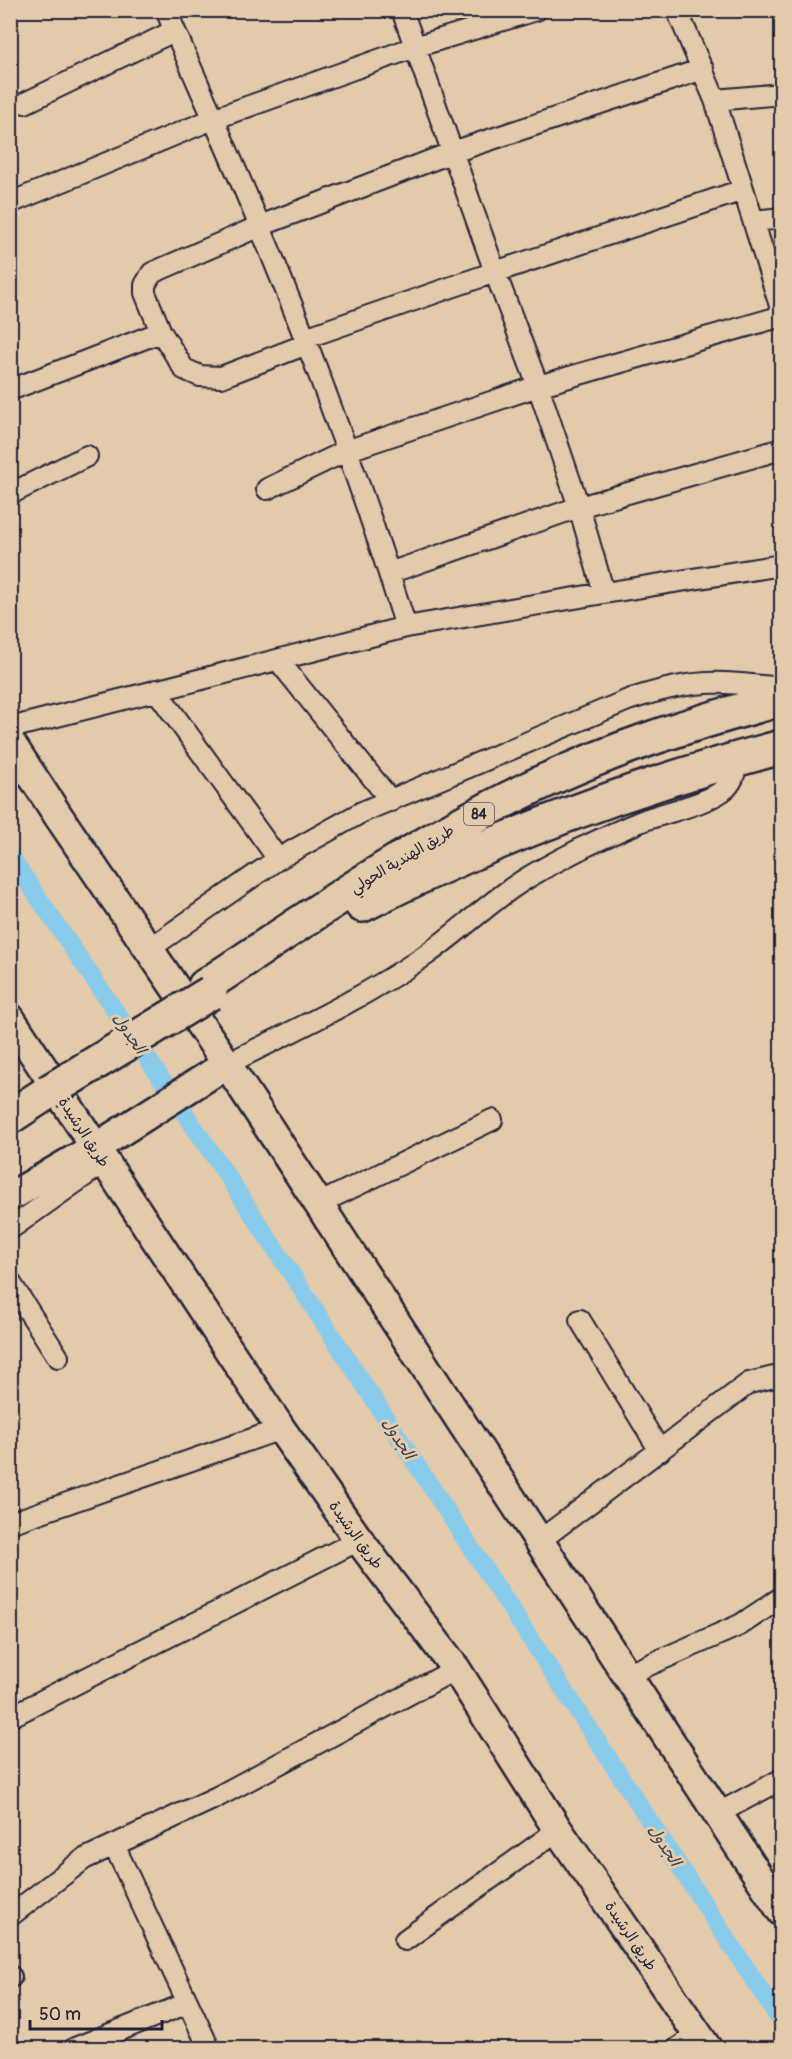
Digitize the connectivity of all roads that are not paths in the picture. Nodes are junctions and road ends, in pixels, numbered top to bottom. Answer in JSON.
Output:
{"nodes":[{"id":1,"x":166,"y":10,"type":"edge"},
{"id":2,"x":402,"y":10,"type":"edge"},
{"id":3,"x":536,"y":10,"type":"edge"},
{"id":4,"x":677,"y":10,"type":"edge"},
{"id":5,"x":174,"y":31,"type":"junction"},
{"id":6,"x":415,"y":47,"type":"junction"},
{"id":7,"x":703,"y":69,"type":"junction"},
{"id":8,"x":782,"y":94,"type":"edge"},
{"id":9,"x":715,"y":100,"type":"junction"},
{"id":10,"x":25,"y":103,"type":"dead end"},
{"id":11,"x":213,"y":119,"type":"junction"},
{"id":12,"x":453,"y":152,"type":"junction"},
{"id":13,"x":742,"y":190,"type":"junction"},
{"id":14,"x":10,"y":203,"type":"edge"},
{"id":15,"x":782,"y":218,"type":"edge"},
{"id":16,"x":754,"y":221,"type":"junction"},
{"id":17,"x":260,"y":225,"type":"junction"},
{"id":18,"x":495,"y":272,"type":"junction"},
{"id":19,"x":782,"y":314,"type":"edge"},
{"id":20,"x":161,"y":332,"type":"junction"},
{"id":21,"x":306,"y":341,"type":"junction"},
{"id":22,"x":538,"y":386,"type":"junction"},
{"id":23,"x":10,"y":390,"type":"edge"},
{"id":24,"x":782,"y":449,"type":"edge"},
{"id":25,"x":346,"y":451,"type":"junction"},
{"id":26,"x":87,"y":456,"type":"dead end"},
{"id":27,"x":267,"y":489,"type":"dead end"},
{"id":28,"x":10,"y":494,"type":"edge"},
{"id":29,"x":579,"y":507,"type":"junction"},
{"id":30,"x":782,"y":565,"type":"edge"},
{"id":31,"x":389,"y":573,"type":"junction"},
{"id":32,"x":604,"y":593,"type":"junction"},
{"id":33,"x":406,"y":627,"type":"junction"},
{"id":34,"x":278,"y":660,"type":"junction"},
{"id":35,"x":782,"y":688,"type":"edge"},
{"id":36,"x":156,"y":690,"type":"junction"},
{"id":37,"x":782,"y":699,"type":"edge"},
{"id":38,"x":10,"y":728,"type":"edge"},
{"id":39,"x":10,"y":742,"type":"edge"},
{"id":40,"x":782,"y":747,"type":"edge"},
{"id":41,"x":735,"y":759,"type":"junction"},
{"id":42,"x":391,"y":801,"type":"junction"},
{"id":43,"x":278,"y":859,"type":"junction"},
{"id":44,"x":149,"y":949,"type":"junction"},
{"id":45,"x":208,"y":989,"type":"junction"},
{"id":46,"x":14,"y":1028,"type":"edge"},
{"id":47,"x":227,"y":1064,"type":"junction"},
{"id":48,"x":46,"y":1089,"type":"junction"},
{"id":49,"x":10,"y":1106,"type":"edge"},
{"id":50,"x":10,"y":1117,"type":"edge"},
{"id":51,"x":492,"y":1120,"type":"dead end"},
{"id":52,"x":98,"y":1153,"type":"junction"},
{"id":53,"x":10,"y":1197,"type":"edge"},
{"id":54,"x":318,"y":1204,"type":"junction"},
{"id":55,"x":10,"y":1229,"type":"edge"},
{"id":56,"x":10,"y":1282,"type":"edge"},
{"id":57,"x":580,"y":1320,"type":"dead end"},
{"id":58,"x":58,"y":1357,"type":"dead end"},
{"id":59,"x":782,"y":1375,"type":"edge"},
{"id":60,"x":281,"y":1429,"type":"junction"},
{"id":61,"x":660,"y":1451,"type":"junction"},
{"id":62,"x":10,"y":1523,"type":"edge"},
{"id":63,"x":359,"y":1540,"type":"junction"},
{"id":64,"x":539,"y":1541,"type":"junction"},
{"id":65,"x":782,"y":1597,"type":"edge"},
{"id":66,"x":456,"y":1669,"type":"junction"},
{"id":67,"x":626,"y":1675,"type":"junction"},
{"id":68,"x":10,"y":1718,"type":"edge"},
{"id":69,"x":782,"y":1779,"type":"edge"},
{"id":70,"x":717,"y":1814,"type":"junction"},
{"id":71,"x":558,"y":1830,"type":"junction"},
{"id":72,"x":114,"y":1845,"type":"junction"},
{"id":73,"x":782,"y":1912,"type":"edge"},
{"id":74,"x":10,"y":1916,"type":"edge"},
{"id":75,"x":405,"y":1940,"type":"dead end"},
{"id":76,"x":188,"y":2003,"type":"junction"},
{"id":77,"x":694,"y":2044,"type":"edge"},
{"id":78,"x":75,"y":2049,"type":"edge"},
{"id":79,"x":209,"y":2049,"type":"edge"}],
"edges":[{"from":1,"to":5,"type":"street"},
{"from":2,"to":6,"type":"street"},
{"from":3,"to":6,"type":"street"},
{"from":4,"to":7,"type":"street"},
{"from":5,"to":10,"type":"street"},
{"from":5,"to":11,"type":"street"},
{"from":6,"to":11,"type":"street"},
{"from":6,"to":12,"type":"street"},
{"from":7,"to":9,"type":"street"},
{"from":7,"to":12,"type":"street"},
{"from":8,"to":9,"type":"street"},
{"from":9,"to":13,"type":"street"},
{"from":11,"to":14,"type":"street"},
{"from":11,"to":17,"type":"street"},
{"from":12,"to":17,"type":"street"},
{"from":12,"to":18,"type":"street"},
{"from":13,"to":16,"type":"street"},
{"from":13,"to":18,"type":"street"},
{"from":15,"to":16,"type":"street"},
{"from":16,"to":19,"type":"street"},
{"from":17,"to":20,"type":"street"},
{"from":17,"to":21,"type":"street"},
{"from":18,"to":21,"type":"street"},
{"from":18,"to":22,"type":"street"},
{"from":19,"to":22,"type":"street"},
{"from":20,"to":21,"type":"street"},
{"from":20,"to":23,"type":"street"},
{"from":21,"to":25,"type":"street"},
{"from":22,"to":25,"type":"street"},
{"from":22,"to":29,"type":"street"},
{"from":24,"to":29,"type":"street"},
{"from":25,"to":27,"type":"street"},
{"from":25,"to":31,"type":"street"},
{"from":26,"to":28,"type":"street"},
{"from":29,"to":31,"type":"street"},
{"from":29,"to":32,"type":"street"},
{"from":30,"to":32,"type":"street"},
{"from":31,"to":33,"type":"street"},
{"from":32,"to":33,"type":"street"},
{"from":33,"to":34,"type":"street"},
{"from":34,"to":36,"type":"street"},
{"from":34,"to":42,"type":"street"},
{"from":35,"to":42,"type":"street"},
{"from":36,"to":38,"type":"street"},
{"from":36,"to":43,"type":"street"},
{"from":37,"to":45,"type":"highway","name":"طريق الهندية الحولي","number":"84"},
{"from":39,"to":44,"type":"street"},
{"from":40,"to":41,"type":"highway","name":"طريق الهندية الحولي","number":"84"},
{"from":41,"to":45,"type":"highway","name":"طريق الهندية الحولي","number":"84"},
{"from":41,"to":47,"type":"street"},
{"from":42,"to":43,"type":"street"},
{"from":43,"to":44,"type":"street"},
{"from":44,"to":47,"type":"street"},
{"from":45,"to":48,"type":"highway","number":"84"},
{"from":46,"to":52,"type":"street","name":"طريق الرشيدة"},
{"from":47,"to":52,"type":"street"},
{"from":47,"to":54,"type":"street"},
{"from":48,"to":49,"type":"highway","number":"84"},
{"from":48,"to":50,"type":"highway","number":"84"},
{"from":51,"to":54,"type":"street"},
{"from":52,"to":53,"type":"street"},
{"from":52,"to":55,"type":"street"},
{"from":52,"to":60,"type":"street","name":"طريق الرشيدة"},
{"from":54,"to":64,"type":"street"},
{"from":56,"to":58,"type":"street"},
{"from":57,"to":61,"type":"street"},
{"from":59,"to":61,"type":"street"},
{"from":60,"to":62,"type":"street"},
{"from":60,"to":63,"type":"street","name":"طريق الرشيدة"},
{"from":61,"to":64,"type":"street"},
{"from":63,"to":66,"type":"street","name":"طريق الرشيدة"},
{"from":63,"to":68,"type":"street"},
{"from":64,"to":67,"type":"street"},
{"from":65,"to":67,"type":"street"},
{"from":66,"to":71,"type":"street","name":"طريق الرشيدة"},
{"from":66,"to":72,"type":"street"},
{"from":67,"to":70,"type":"street"},
{"from":69,"to":70,"type":"street"},
{"from":70,"to":73,"type":"street"},
{"from":71,"to":75,"type":"street"},
{"from":71,"to":77,"type":"street","name":"طريق الرشيدة"},
{"from":72,"to":74,"type":"street"},
{"from":72,"to":76,"type":"street"},
{"from":76,"to":78,"type":"street"},
{"from":76,"to":79,"type":"street"}]}
